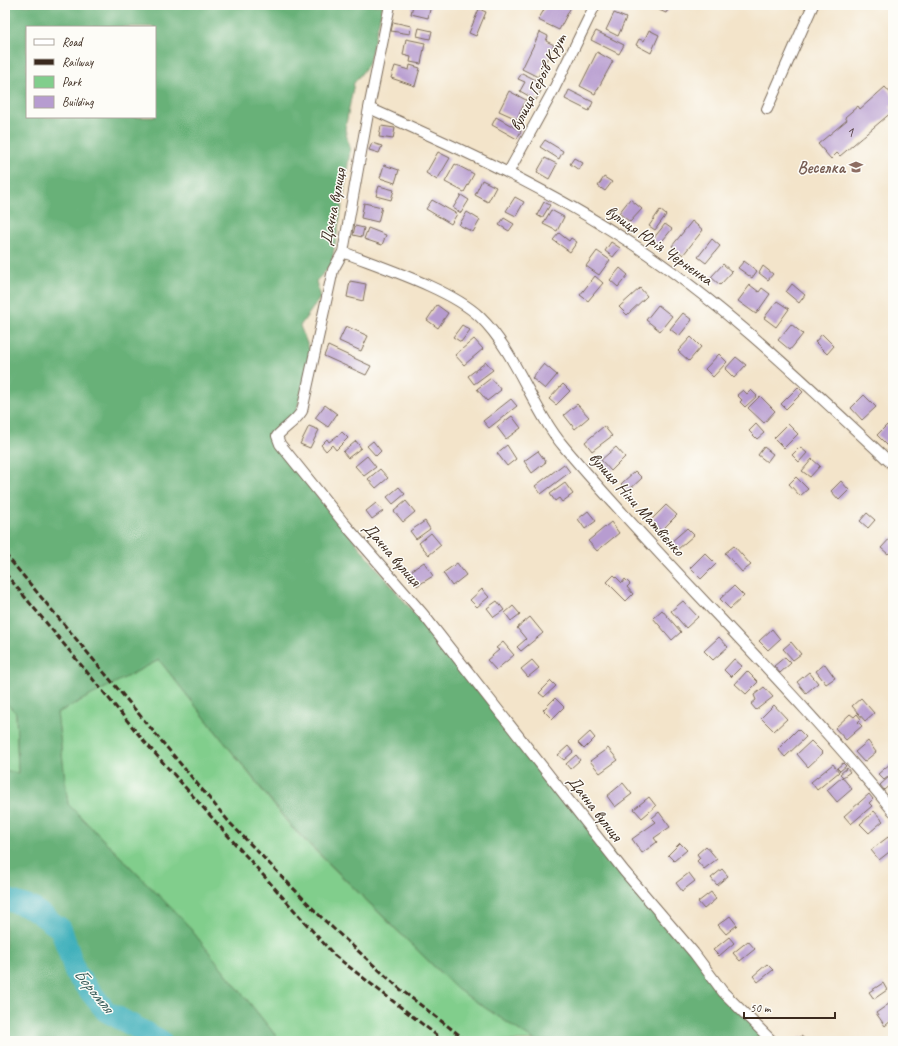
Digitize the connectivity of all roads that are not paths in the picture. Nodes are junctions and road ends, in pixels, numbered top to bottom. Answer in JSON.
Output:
{"nodes":[{"id":1,"x":390,"y":5,"type":"edge"},
{"id":2,"x":595,"y":5,"type":"edge"},
{"id":3,"x":813,"y":5,"type":"edge"},
{"id":4,"x":369,"y":108,"type":"junction"},
{"id":5,"x":767,"y":109,"type":"dead end"},
{"id":6,"x":508,"y":173,"type":"junction"},
{"id":7,"x":343,"y":252,"type":"junction"},
{"id":8,"x":893,"y":465,"type":"edge"},
{"id":9,"x":893,"y":811,"type":"edge"},
{"id":10,"x":772,"y":1041,"type":"edge"}],
"edges":[{"from":1,"to":4,"type":"street","name":"Дачна вулиця"},
{"from":2,"to":6,"type":"street","name":"вулиця Героїв Крут"},
{"from":3,"to":5,"type":"street"},
{"from":4,"to":6,"type":"street","name":"вулиця Юрія Черненка"},
{"from":4,"to":7,"type":"street","name":"Дачна вулиця"},
{"from":6,"to":8,"type":"street","name":"вулиця Юрія Черненка"},
{"from":7,"to":9,"type":"street","name":"вулиця Ніни Матвієнко"},
{"from":7,"to":10,"type":"street","name":"Дачна вулиця"}]}
